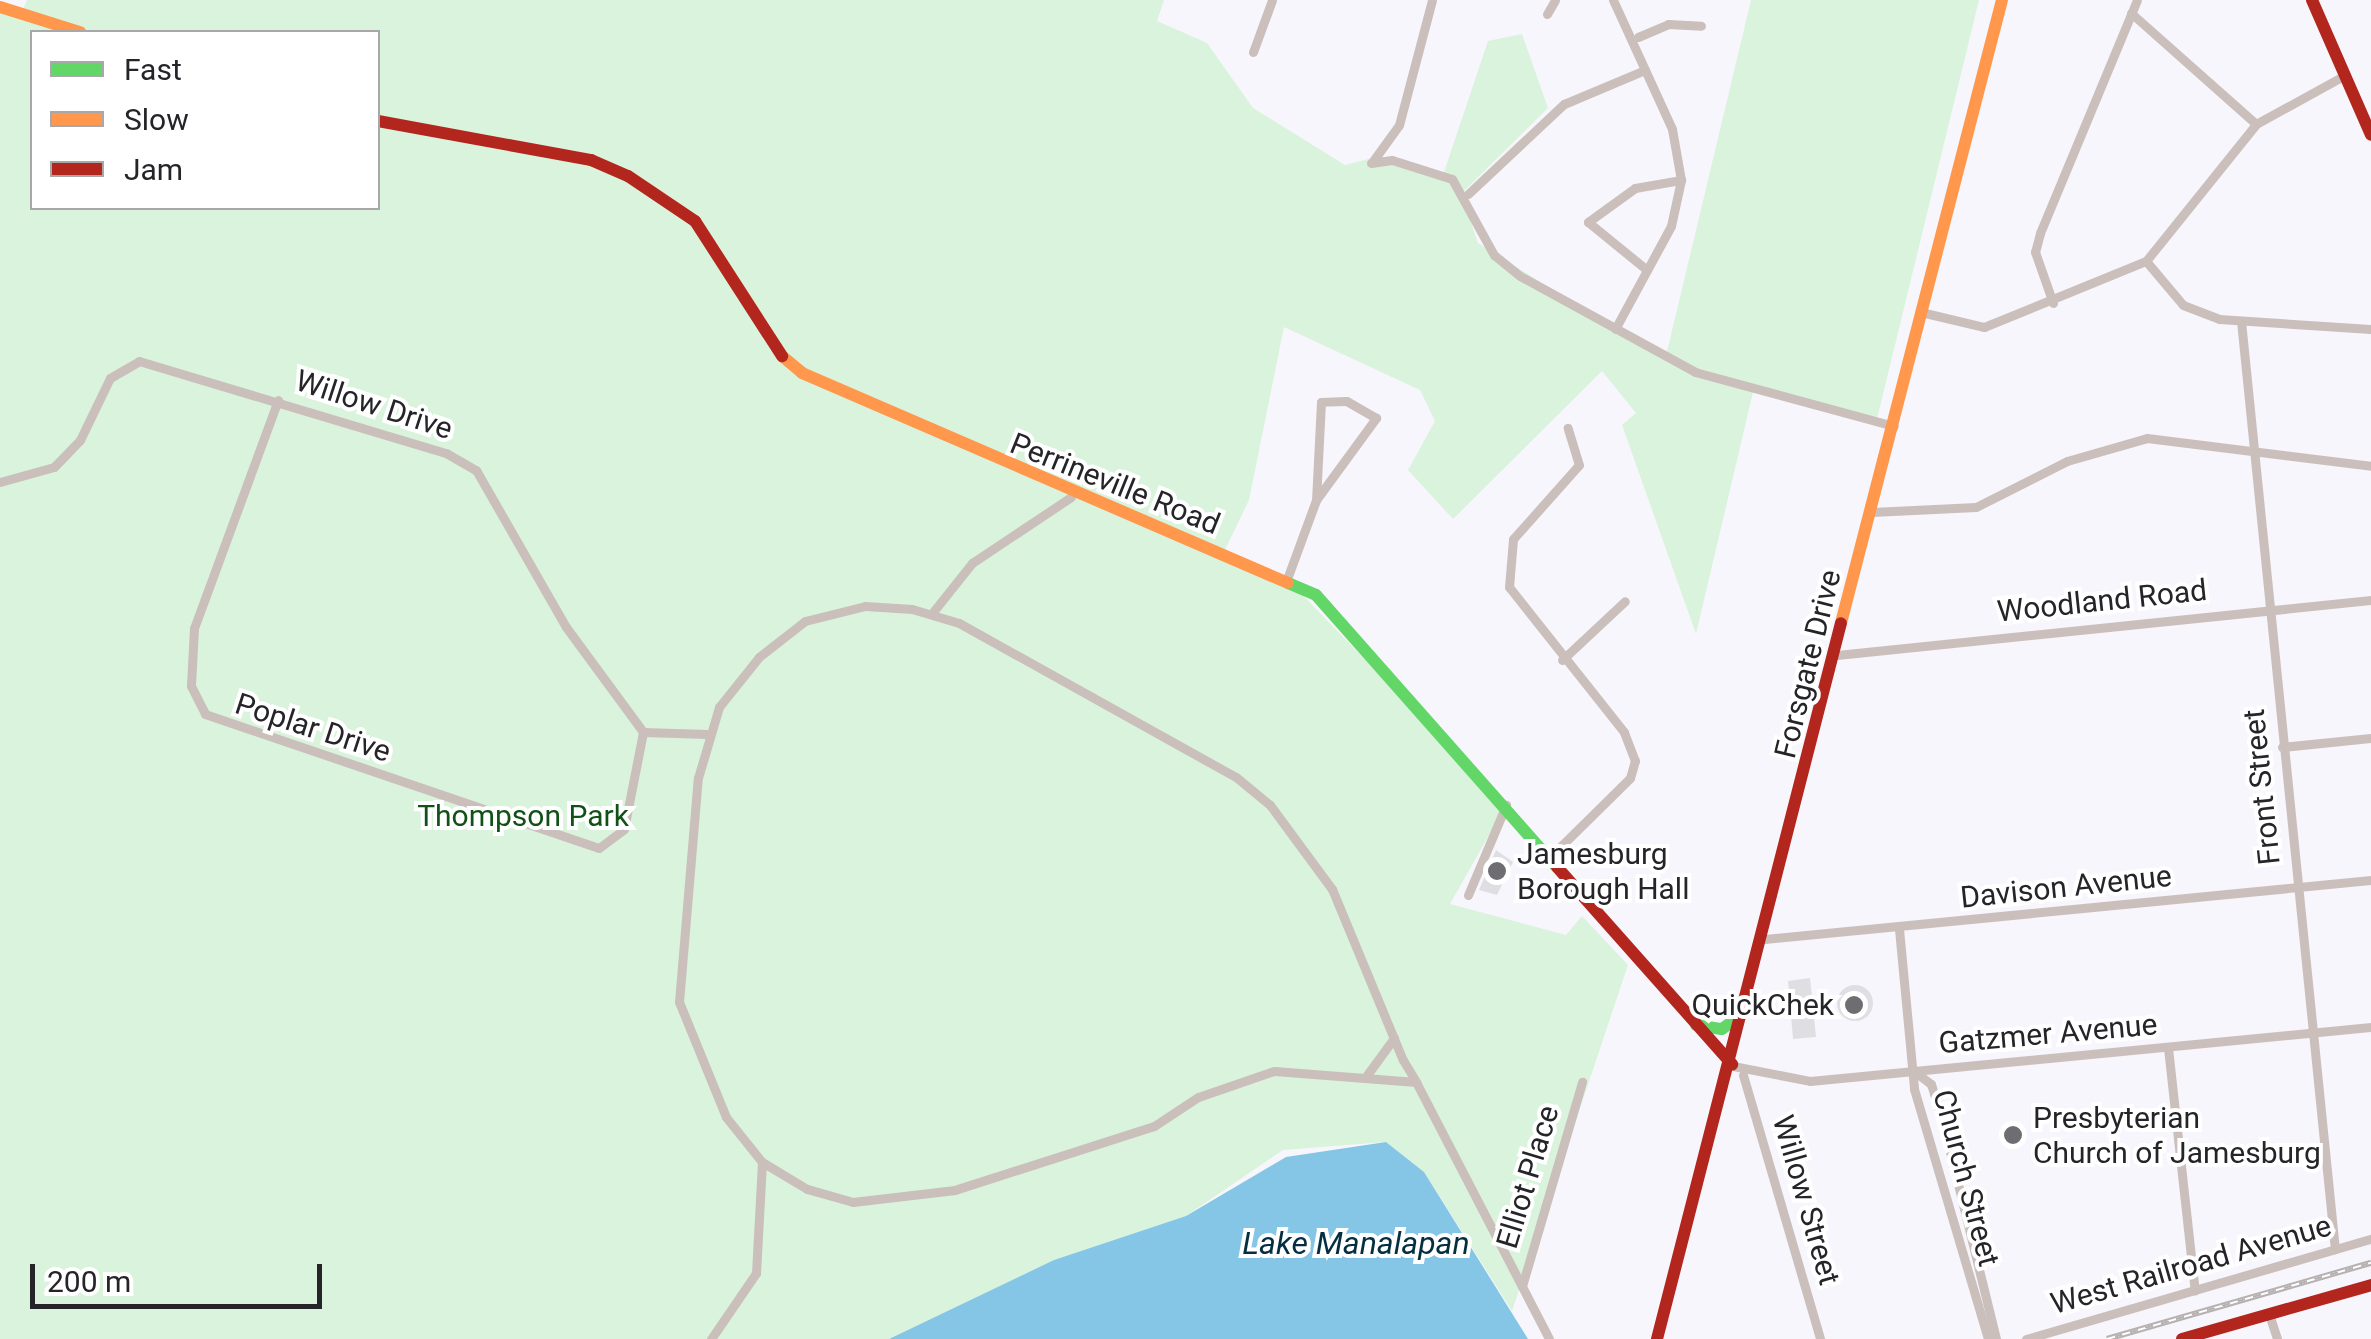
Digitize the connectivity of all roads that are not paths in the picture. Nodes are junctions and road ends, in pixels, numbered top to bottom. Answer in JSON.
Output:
{"nodes":[{"id":1,"x":1272,"y":0,"type":"edge"},
{"id":2,"x":1432,"y":0,"type":"edge"},
{"id":3,"x":1554,"y":0,"type":"edge"},
{"id":4,"x":1613,"y":0,"type":"edge"},
{"id":5,"x":2002,"y":0,"type":"edge"},
{"id":6,"x":2137,"y":0,"type":"edge"},
{"id":7,"x":2312,"y":0,"type":"edge"},
{"id":8,"x":0,"y":7,"type":"edge"},
{"id":9,"x":2131,"y":13,"type":"junction"},
{"id":10,"x":1548,"y":14,"type":"dead end"},
{"id":11,"x":1700,"y":26,"type":"dead end"},
{"id":12,"x":74,"y":30,"type":"edge"},
{"id":13,"x":1638,"y":37,"type":"junction"},
{"id":14,"x":1253,"y":52,"type":"dead end"},
{"id":15,"x":1645,"y":70,"type":"junction"},
{"id":16,"x":2345,"y":75,"type":"junction"},
{"id":17,"x":380,"y":121,"type":"edge"},
{"id":18,"x":2256,"y":124,"type":"junction"},
{"id":19,"x":2371,"y":135,"type":"edge"},
{"id":20,"x":1681,"y":180,"type":"junction"},
{"id":21,"x":1468,"y":194,"type":"junction"},
{"id":22,"x":2146,"y":261,"type":"junction"},
{"id":23,"x":1647,"y":270,"type":"junction"},
{"id":24,"x":2054,"y":303,"type":"junction"},
{"id":25,"x":1925,"y":313,"type":"junction"},
{"id":26,"x":2240,"y":321,"type":"junction"},
{"id":27,"x":2371,"y":328,"type":"edge"},
{"id":28,"x":1615,"y":329,"type":"junction"},
{"id":29,"x":278,"y":400,"type":"junction"},
{"id":30,"x":1896,"y":427,"type":"junction"},
{"id":31,"x":1568,"y":428,"type":"dead end"},
{"id":32,"x":2254,"y":450,"type":"junction"},
{"id":33,"x":2371,"y":466,"type":"edge"},
{"id":34,"x":0,"y":482,"type":"edge"},
{"id":35,"x":1071,"y":497,"type":"junction"},
{"id":36,"x":1316,"y":500,"type":"junction"},
{"id":37,"x":1872,"y":512,"type":"junction"},
{"id":38,"x":1287,"y":579,"type":"junction"},
{"id":39,"x":2371,"y":600,"type":"edge"},
{"id":40,"x":1626,"y":601,"type":"dead end"},
{"id":41,"x":2270,"y":609,"type":"junction"},
{"id":42,"x":933,"y":612,"type":"junction"},
{"id":43,"x":1838,"y":654,"type":"junction"},
{"id":44,"x":1562,"y":660,"type":"junction"},
{"id":45,"x":643,"y":732,"type":"junction"},
{"id":46,"x":707,"y":734,"type":"junction"},
{"id":47,"x":2371,"y":738,"type":"edge"},
{"id":48,"x":2282,"y":747,"type":"junction"},
{"id":49,"x":1506,"y":805,"type":"junction"},
{"id":50,"x":1551,"y":856,"type":"junction"},
{"id":51,"x":2371,"y":880,"type":"edge"},
{"id":52,"x":2297,"y":888,"type":"junction"},
{"id":53,"x":1468,"y":896,"type":"dead end"},
{"id":54,"x":1900,"y":929,"type":"junction"},
{"id":55,"x":1765,"y":939,"type":"junction"},
{"id":56,"x":1747,"y":1011,"type":"junction"},
{"id":57,"x":1696,"y":1025,"type":"junction"},
{"id":58,"x":2371,"y":1027,"type":"edge"},
{"id":59,"x":2313,"y":1033,"type":"junction"},
{"id":60,"x":1394,"y":1038,"type":"junction"},
{"id":61,"x":2168,"y":1048,"type":"junction"},
{"id":62,"x":1738,"y":1070,"type":"junction"},
{"id":63,"x":1915,"y":1072,"type":"junction"},
{"id":64,"x":1367,"y":1075,"type":"junction"},
{"id":65,"x":1416,"y":1082,"type":"junction"},
{"id":66,"x":1582,"y":1082,"type":"dead end"},
{"id":67,"x":762,"y":1162,"type":"junction"},
{"id":68,"x":2371,"y":1239,"type":"edge"},
{"id":69,"x":2335,"y":1248,"type":"junction"},
{"id":70,"x":1522,"y":1286,"type":"junction"},
{"id":71,"x":2371,"y":1286,"type":"edge"},
{"id":72,"x":2196,"y":1291,"type":"junction"},
{"id":73,"x":2269,"y":1314,"type":"junction"},
{"id":74,"x":711,"y":1339,"type":"edge"},
{"id":75,"x":1549,"y":1339,"type":"edge"},
{"id":76,"x":1657,"y":1339,"type":"edge"},
{"id":77,"x":1820,"y":1339,"type":"edge"},
{"id":78,"x":1988,"y":1339,"type":"edge"},
{"id":79,"x":1996,"y":1339,"type":"edge"},
{"id":80,"x":2026,"y":1339,"type":"edge"},
{"id":81,"x":2182,"y":1339,"type":"edge"},
{"id":82,"x":2276,"y":1339,"type":"edge"}],
"edges":[{"from":1,"to":14,"type":"street"},
{"from":2,"to":21,"type":"street"},
{"from":3,"to":10,"type":"street"},
{"from":4,"to":13,"type":"street"},
{"from":5,"to":25,"type":"street","name":"Forsgate Drive"},
{"from":6,"to":9,"type":"street"},
{"from":7,"to":16,"type":"street"},
{"from":8,"to":12,"type":"street"},
{"from":9,"to":18,"type":"street"},
{"from":9,"to":24,"type":"street"},
{"from":11,"to":13,"type":"street"},
{"from":13,"to":15,"type":"street"},
{"from":15,"to":20,"type":"street"},
{"from":15,"to":21,"type":"street"},
{"from":16,"to":18,"type":"street"},
{"from":16,"to":19,"type":"street"},
{"from":17,"to":35,"type":"street","name":"Perrineville Road"},
{"from":18,"to":22,"type":"street"},
{"from":20,"to":23,"type":"street"},
{"from":20,"to":23,"type":"street"},
{"from":21,"to":28,"type":"street"},
{"from":22,"to":24,"type":"street"},
{"from":22,"to":26,"type":"street"},
{"from":23,"to":28,"type":"street"},
{"from":24,"to":25,"type":"street"},
{"from":25,"to":30,"type":"street","name":"Forsgate Drive"},
{"from":26,"to":27,"type":"street"},
{"from":26,"to":32,"type":"street","name":"Front Street"},
{"from":28,"to":30,"type":"street"},
{"from":29,"to":34,"type":"street","name":"Willow Drive"},
{"from":29,"to":45,"type":"street","name":"Willow Drive"},
{"from":29,"to":45,"type":"street","name":"Poplar Drive"},
{"from":30,"to":37,"type":"street","name":"Forsgate Drive"},
{"from":31,"to":44,"type":"street"},
{"from":32,"to":33,"type":"street"},
{"from":32,"to":37,"type":"street"},
{"from":32,"to":41,"type":"street","name":"Front Street"},
{"from":35,"to":38,"type":"street","name":"Perrineville Road"},
{"from":35,"to":42,"type":"street"},
{"from":36,"to":36,"type":"street"},
{"from":36,"to":38,"type":"street"},
{"from":37,"to":43,"type":"street","name":"Forsgate Drive"},
{"from":38,"to":49,"type":"street","name":"Perrineville Road"},
{"from":39,"to":41,"type":"street","name":"Woodland Road"},
{"from":40,"to":44,"type":"street"},
{"from":41,"to":43,"type":"street","name":"Woodland Road"},
{"from":41,"to":48,"type":"street","name":"Front Street"},
{"from":42,"to":46,"type":"street"},
{"from":42,"to":60,"type":"street"},
{"from":43,"to":55,"type":"street","name":"Forsgate Drive"},
{"from":44,"to":50,"type":"street"},
{"from":45,"to":46,"type":"street"},
{"from":46,"to":67,"type":"street"},
{"from":47,"to":48,"type":"street"},
{"from":48,"to":52,"type":"street","name":"Front Street"},
{"from":49,"to":50,"type":"street","name":"Perrineville Road"},
{"from":49,"to":53,"type":"street"},
{"from":50,"to":57,"type":"street","name":"Perrineville Road"},
{"from":51,"to":52,"type":"street","name":"Davison Avenue"},
{"from":52,"to":54,"type":"street","name":"Davison Avenue"},
{"from":52,"to":59,"type":"street","name":"Front Street"},
{"from":54,"to":55,"type":"street","name":"Davison Avenue"},
{"from":54,"to":63,"type":"street"},
{"from":55,"to":56,"type":"street","name":"Forsgate Drive"},
{"from":56,"to":57,"type":"street"},
{"from":56,"to":62,"type":"street","name":"Forsgate Drive"},
{"from":57,"to":62,"type":"street","name":"Perrineville Road"},
{"from":58,"to":59,"type":"street","name":"Gatzmer Avenue"},
{"from":59,"to":61,"type":"street","name":"Gatzmer Avenue"},
{"from":59,"to":69,"type":"street","name":"Front Street"},
{"from":60,"to":64,"type":"street"},
{"from":60,"to":65,"type":"street"},
{"from":61,"to":63,"type":"street","name":"Gatzmer Avenue"},
{"from":61,"to":72,"type":"street"},
{"from":62,"to":63,"type":"street","name":"Gatzmer Avenue"},
{"from":62,"to":76,"type":"street","name":"Forsgate Drive"},
{"from":62,"to":77,"type":"street","name":"Willow Street"},
{"from":63,"to":78,"type":"street","name":"Church Street"},
{"from":63,"to":79,"type":"street","name":"Church Street"},
{"from":64,"to":65,"type":"street"},
{"from":64,"to":67,"type":"street"},
{"from":65,"to":70,"type":"street"},
{"from":66,"to":70,"type":"street","name":"Elliot Place"},
{"from":67,"to":74,"type":"street"},
{"from":68,"to":69,"type":"street","name":"West Railroad Avenue"},
{"from":69,"to":72,"type":"street","name":"West Railroad Avenue"},
{"from":70,"to":75,"type":"street"},
{"from":71,"to":73,"type":"street"},
{"from":72,"to":80,"type":"street","name":"West Railroad Avenue"},
{"from":73,"to":81,"type":"street"},
{"from":73,"to":82,"type":"street"}]}
